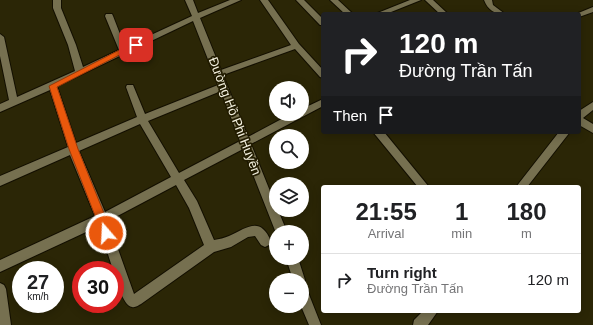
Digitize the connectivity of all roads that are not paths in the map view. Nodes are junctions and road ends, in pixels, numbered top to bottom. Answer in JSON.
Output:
{"nodes":[{"id":1,"x":57,"y":0,"type":"edge"},
{"id":2,"x":189,"y":0,"type":"edge"},
{"id":3,"x":237,"y":0,"type":"edge"},
{"id":4,"x":264,"y":0,"type":"edge"},
{"id":5,"x":300,"y":0,"type":"edge"},
{"id":6,"x":334,"y":0,"type":"edge"},
{"id":7,"x":417,"y":0,"type":"edge"},
{"id":8,"x":429,"y":0,"type":"edge"},
{"id":9,"x":488,"y":0,"type":"edge"},
{"id":10,"x":593,"y":8,"type":"edge"},
{"id":11,"x":347,"y":12,"type":"edge"},
{"id":12,"x":384,"y":12,"type":"edge"},
{"id":13,"x":442,"y":12,"type":"edge"},
{"id":14,"x":498,"y":12,"type":"edge"},
{"id":15,"x":581,"y":14,"type":"edge"},
{"id":16,"x":109,"y":16,"type":"dead end"},
{"id":17,"x":197,"y":17,"type":"junction"},
{"id":18,"x":321,"y":21,"type":"edge"},
{"id":19,"x":0,"y":39,"type":"edge"},
{"id":20,"x":296,"y":46,"type":"junction"},
{"id":21,"x":123,"y":51,"type":"junction"},
{"id":22,"x":80,"y":72,"type":"junction"},
{"id":23,"x":321,"y":73,"type":"edge"},
{"id":24,"x":218,"y":74,"type":"junction"},
{"id":25,"x":53,"y":86,"type":"junction"},
{"id":26,"x":130,"y":87,"type":"dead end"},
{"id":27,"x":223,"y":87,"type":"junction"},
{"id":28,"x":14,"y":102,"type":"junction"},
{"id":29,"x":321,"y":103,"type":"edge"},
{"id":30,"x":593,"y":105,"type":"edge"},
{"id":31,"x":0,"y":108,"type":"edge"},
{"id":32,"x":309,"y":109,"type":"edge"},
{"id":33,"x":581,"y":114,"type":"edge"},
{"id":34,"x":142,"y":119,"type":"junction"},
{"id":35,"x":286,"y":121,"type":"edge"},
{"id":36,"x":581,"y":121,"type":"edge"},
{"id":37,"x":593,"y":129,"type":"edge"},
{"id":38,"x":380,"y":134,"type":"edge"},
{"id":39,"x":563,"y":134,"type":"edge"},
{"id":40,"x":245,"y":142,"type":"junction"},
{"id":41,"x":73,"y":149,"type":"junction"},
{"id":42,"x":178,"y":179,"type":"junction"},
{"id":43,"x":0,"y":181,"type":"edge"},
{"id":44,"x":422,"y":185,"type":"edge"},
{"id":45,"x":523,"y":185,"type":"edge"},
{"id":46,"x":102,"y":219,"type":"junction"},
{"id":47,"x":278,"y":225,"type":"edge"},
{"id":48,"x":265,"y":241,"type":"dead end"},
{"id":49,"x":211,"y":247,"type":"junction"},
{"id":50,"x":0,"y":266,"type":"edge"},
{"id":51,"x":0,"y":289,"type":"edge"},
{"id":52,"x":309,"y":309,"type":"edge"},
{"id":53,"x":430,"y":313,"type":"edge"},
{"id":54,"x":5,"y":325,"type":"edge"},
{"id":55,"x":315,"y":325,"type":"edge"},
{"id":56,"x":419,"y":325,"type":"edge"}],
"edges":[{"from":1,"to":22,"type":"street"},
{"from":2,"to":17,"type":"street","name":"Đường Hồ Phi Huyền"},
{"from":3,"to":17,"type":"street"},
{"from":4,"to":20,"type":"street"},
{"from":5,"to":18,"type":"street"},
{"from":6,"to":11,"type":"street"},
{"from":7,"to":12,"type":"street"},
{"from":8,"to":13,"type":"street"},
{"from":9,"to":14,"type":"street"},
{"from":10,"to":15,"type":"street"},
{"from":16,"to":21,"type":"street"},
{"from":17,"to":21,"type":"street"},
{"from":17,"to":24,"type":"street","name":"Đường Hồ Phi Huyền"},
{"from":19,"to":28,"type":"street"},
{"from":20,"to":23,"type":"street"},
{"from":20,"to":24,"type":"street"},
{"from":21,"to":22,"type":"street"},
{"from":22,"to":25,"type":"street"},
{"from":24,"to":27,"type":"street","name":"Đường Hồ Phi Huyền"},
{"from":25,"to":28,"type":"street"},
{"from":25,"to":41,"type":"street"},
{"from":26,"to":34,"type":"street"},
{"from":27,"to":34,"type":"street"},
{"from":27,"to":40,"type":"street","name":"Đường Hồ Phi Huyền"},
{"from":28,"to":31,"type":"street"},
{"from":29,"to":32,"type":"street"},
{"from":30,"to":33,"type":"street"},
{"from":34,"to":41,"type":"street"},
{"from":34,"to":42,"type":"street"},
{"from":35,"to":40,"type":"street"},
{"from":36,"to":37,"type":"street"},
{"from":38,"to":44,"type":"street"},
{"from":39,"to":45,"type":"street"},
{"from":40,"to":42,"type":"street"},
{"from":40,"to":47,"type":"street","name":"Đường Hồ Phi Huyền"},
{"from":41,"to":43,"type":"street"},
{"from":41,"to":46,"type":"street"},
{"from":42,"to":46,"type":"street"},
{"from":42,"to":49,"type":"street"},
{"from":46,"to":49,"type":"street"},
{"from":46,"to":50,"type":"street"},
{"from":48,"to":49,"type":"street"},
{"from":51,"to":54,"type":"street"},
{"from":52,"to":55,"type":"street"},
{"from":53,"to":56,"type":"street"}]}
